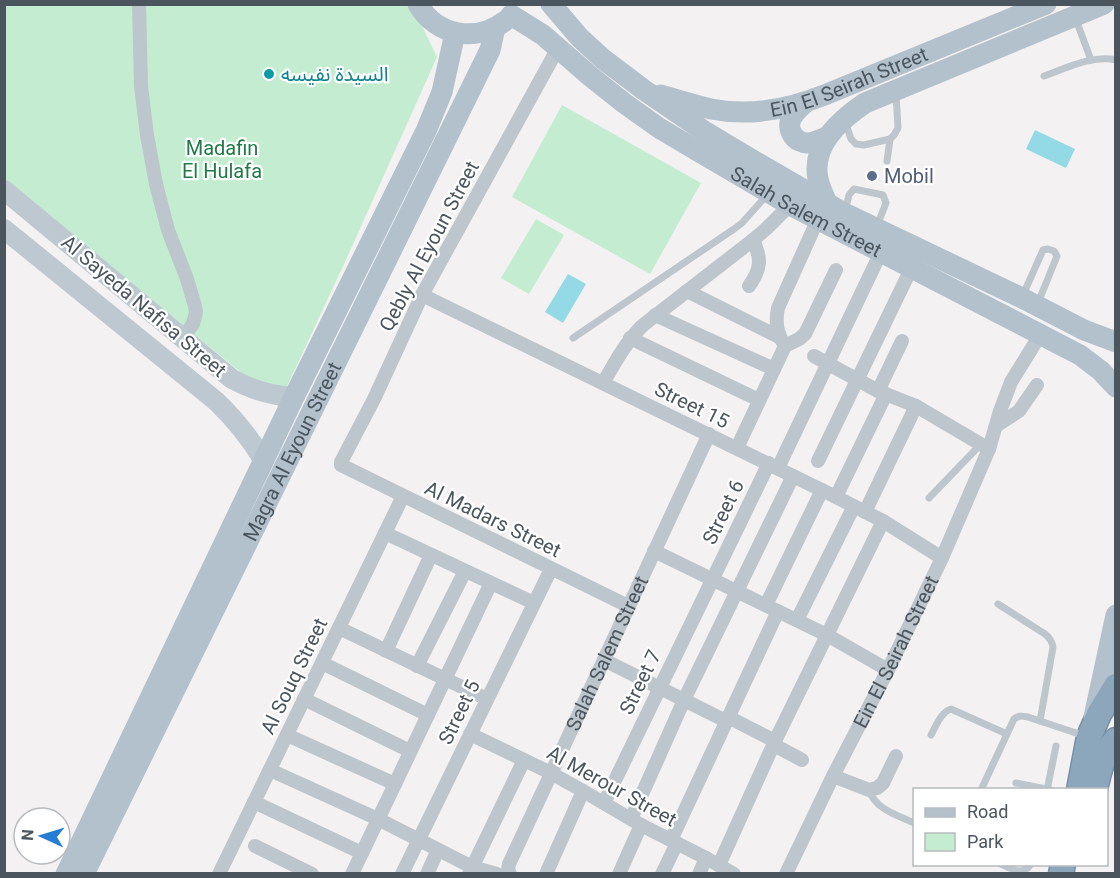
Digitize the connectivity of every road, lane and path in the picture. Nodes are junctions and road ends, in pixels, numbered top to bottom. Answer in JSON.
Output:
{"nodes":[{"id":1,"x":139,"y":4,"type":"edge"},
{"id":2,"x":418,"y":4,"type":"edge"},
{"id":3,"x":551,"y":4,"type":"edge"},
{"id":4,"x":1046,"y":4,"type":"edge"},
{"id":5,"x":1104,"y":4,"type":"edge"},
{"id":6,"x":508,"y":16,"type":"edge"},
{"id":7,"x":1075,"y":16,"type":"junction"},
{"id":8,"x":455,"y":33,"type":"junction"},
{"id":9,"x":558,"y":48,"type":"junction"},
{"id":10,"x":1091,"y":60,"type":"junction"},
{"id":11,"x":1116,"y":60,"type":"edge"},
{"id":12,"x":1044,"y":76,"type":"dead end"},
{"id":13,"x":644,"y":90,"type":"junction"},
{"id":14,"x":896,"y":91,"type":"junction"},
{"id":15,"x":805,"y":103,"type":"junction"},
{"id":16,"x":844,"y":118,"type":"junction"},
{"id":17,"x":827,"y":137,"type":"junction"},
{"id":18,"x":890,"y":139,"type":"junction"},
{"id":19,"x":887,"y":161,"type":"dead end"},
{"id":20,"x":4,"y":190,"type":"edge"},
{"id":21,"x":769,"y":193,"type":"junction"},
{"id":22,"x":790,"y":205,"type":"junction"},
{"id":23,"x":830,"y":212,"type":"junction"},
{"id":24,"x":876,"y":228,"type":"junction"},
{"id":25,"x":4,"y":229,"type":"edge"},
{"id":26,"x":753,"y":240,"type":"junction"},
{"id":27,"x":881,"y":252,"type":"junction"},
{"id":28,"x":911,"y":268,"type":"junction"},
{"id":29,"x":836,"y":270,"type":"dead end"},
{"id":30,"x":749,"y":286,"type":"dead end"},
{"id":31,"x":687,"y":291,"type":"junction"},
{"id":32,"x":422,"y":295,"type":"junction"},
{"id":33,"x":1030,"y":302,"type":"junction"},
{"id":34,"x":655,"y":315,"type":"junction"},
{"id":35,"x":1116,"y":328,"type":"edge"},
{"id":36,"x":1084,"y":330,"type":"junction"},
{"id":37,"x":1040,"y":335,"type":"junction"},
{"id":38,"x":182,"y":338,"type":"junction"},
{"id":39,"x":573,"y":338,"type":"dead end"},
{"id":40,"x":630,"y":338,"type":"junction"},
{"id":41,"x":782,"y":341,"type":"junction"},
{"id":42,"x":902,"y":341,"type":"dead end"},
{"id":43,"x":1116,"y":342,"type":"edge"},
{"id":44,"x":814,"y":356,"type":"dead end"},
{"id":45,"x":827,"y":363,"type":"junction"},
{"id":46,"x":774,"y":369,"type":"junction"},
{"id":47,"x":858,"y":380,"type":"junction"},
{"id":48,"x":603,"y":383,"type":"junction"},
{"id":49,"x":1037,"y":385,"type":"dead end"},
{"id":50,"x":1116,"y":387,"type":"edge"},
{"id":51,"x":882,"y":392,"type":"junction"},
{"id":52,"x":294,"y":397,"type":"junction"},
{"id":53,"x":759,"y":400,"type":"junction"},
{"id":54,"x":916,"y":406,"type":"junction"},
{"id":55,"x":996,"y":426,"type":"junction"},
{"id":56,"x":709,"y":434,"type":"junction"},
{"id":57,"x":985,"y":446,"type":"junction"},
{"id":58,"x":737,"y":448,"type":"junction"},
{"id":59,"x":264,"y":461,"type":"junction"},
{"id":60,"x":818,"y":461,"type":"dead end"},
{"id":61,"x":341,"y":465,"type":"joint"},
{"id":62,"x":773,"y":466,"type":"junction"},
{"id":63,"x":793,"y":476,"type":"junction"},
{"id":64,"x":822,"y":490,"type":"junction"},
{"id":65,"x":403,"y":496,"type":"junction"},
{"id":66,"x":836,"y":497,"type":"junction"},
{"id":67,"x":929,"y":498,"type":"dead end"},
{"id":68,"x":859,"y":509,"type":"junction"},
{"id":69,"x":883,"y":521,"type":"junction"},
{"id":70,"x":385,"y":533,"type":"junction"},
{"id":71,"x":654,"y":551,"type":"junction"},
{"id":72,"x":431,"y":555,"type":"junction"},
{"id":73,"x":942,"y":558,"type":"junction"},
{"id":74,"x":551,"y":569,"type":"junction"},
{"id":75,"x":465,"y":571,"type":"junction"},
{"id":76,"x":712,"y":579,"type":"junction"},
{"id":77,"x":491,"y":583,"type":"junction"},
{"id":78,"x":738,"y":591,"type":"junction"},
{"id":79,"x":534,"y":603,"type":"junction"},
{"id":80,"x":998,"y":604,"type":"dead end"},
{"id":81,"x":628,"y":606,"type":"junction"},
{"id":82,"x":772,"y":608,"type":"junction"},
{"id":83,"x":1116,"y":615,"type":"edge"},
{"id":84,"x":797,"y":621,"type":"junction"},
{"id":85,"x":339,"y":628,"type":"junction"},
{"id":86,"x":826,"y":635,"type":"junction"},
{"id":87,"x":386,"y":651,"type":"junction"},
{"id":88,"x":604,"y":660,"type":"junction"},
{"id":89,"x":322,"y":663,"type":"junction"},
{"id":90,"x":417,"y":666,"type":"junction"},
{"id":91,"x":888,"y":670,"type":"junction"},
{"id":92,"x":445,"y":679,"type":"junction"},
{"id":93,"x":1116,"y":686,"type":"edge"},
{"id":94,"x":659,"y":687,"type":"junction"},
{"id":95,"x":304,"y":699,"type":"junction"},
{"id":96,"x":487,"y":699,"type":"junction"},
{"id":97,"x":684,"y":700,"type":"junction"},
{"id":98,"x":428,"y":715,"type":"junction"},
{"id":99,"x":727,"y":719,"type":"junction"},
{"id":100,"x":1040,"y":721,"type":"junction"},
{"id":101,"x":470,"y":734,"type":"junction"},
{"id":102,"x":1006,"y":734,"type":"junction"},
{"id":103,"x":287,"y":735,"type":"junction"},
{"id":104,"x":931,"y":735,"type":"dead end"},
{"id":105,"x":1089,"y":737,"type":"junction"},
{"id":106,"x":1116,"y":740,"type":"edge"},
{"id":107,"x":775,"y":743,"type":"junction"},
{"id":108,"x":1056,"y":746,"type":"dead end"},
{"id":109,"x":410,"y":751,"type":"junction"},
{"id":110,"x":896,"y":756,"type":"dead end"},
{"id":111,"x":524,"y":760,"type":"junction"},
{"id":112,"x":802,"y":760,"type":"dead end"},
{"id":113,"x":270,"y":770,"type":"junction"},
{"id":114,"x":551,"y":773,"type":"junction"},
{"id":115,"x":833,"y":776,"type":"junction"},
{"id":116,"x":1016,"y":783,"type":"dead end"},
{"id":117,"x":395,"y":784,"type":"junction"},
{"id":118,"x":981,"y":788,"type":"edge"},
{"id":119,"x":1043,"y":788,"type":"edge"},
{"id":120,"x":1048,"y":788,"type":"edge"},
{"id":121,"x":1079,"y":788,"type":"edge"},
{"id":122,"x":1095,"y":788,"type":"edge"},
{"id":123,"x":869,"y":790,"type":"junction"},
{"id":124,"x":583,"y":791,"type":"junction"},
{"id":125,"x":254,"y":802,"type":"junction"},
{"id":126,"x":604,"y":803,"type":"junction"},
{"id":127,"x":378,"y":819,"type":"junction"},
{"id":128,"x":636,"y":822,"type":"junction"},
{"id":129,"x":913,"y":822,"type":"edge"},
{"id":130,"x":418,"y":840,"type":"junction"},
{"id":131,"x":674,"y":842,"type":"junction"},
{"id":132,"x":255,"y":846,"type":"dead end"},
{"id":133,"x":438,"y":850,"type":"junction"},
{"id":134,"x":362,"y":852,"type":"junction"},
{"id":135,"x":712,"y":862,"type":"junction"},
{"id":136,"x":1005,"y":866,"type":"edge"},
{"id":137,"x":1030,"y":866,"type":"edge"},
{"id":138,"x":470,"y":870,"type":"edge"},
{"id":139,"x":224,"y":872,"type":"edge"},
{"id":140,"x":66,"y":873,"type":"edge"},
{"id":141,"x":84,"y":873,"type":"edge"},
{"id":142,"x":312,"y":873,"type":"edge"},
{"id":143,"x":352,"y":873,"type":"edge"},
{"id":144,"x":402,"y":873,"type":"edge"},
{"id":145,"x":427,"y":873,"type":"edge"},
{"id":146,"x":497,"y":873,"type":"edge"},
{"id":147,"x":510,"y":873,"type":"edge"},
{"id":148,"x":546,"y":873,"type":"edge"},
{"id":149,"x":619,"y":873,"type":"edge"},
{"id":150,"x":662,"y":873,"type":"edge"},
{"id":151,"x":699,"y":873,"type":"edge"},
{"id":152,"x":734,"y":873,"type":"edge"},
{"id":153,"x":786,"y":873,"type":"edge"}],
"edges":[{"from":1,"to":38,"type":"street"},
{"from":2,"to":8,"type":"main road"},
{"from":3,"to":13,"type":"main road","name":"Salah Salem Street"},
{"from":4,"to":15,"type":"main road","name":"Ein El Seirah Street"},
{"from":5,"to":7,"type":"main road","name":"Ein El Seirah Street"},
{"from":6,"to":8,"type":"main road"},
{"from":6,"to":9,"type":"main road","name":"Salah Salem Street"},
{"from":6,"to":141,"type":"main road","name":"Magra Al Eyoun Street"},
{"from":7,"to":10,"type":"lane"},
{"from":7,"to":14,"type":"main road","name":"Ein El Seirah Street"},
{"from":8,"to":52,"type":"main road","name":"Magra Al Eyoun Street"},
{"from":9,"to":21,"type":"main road","name":"Salah Salem Street"},
{"from":9,"to":32,"type":"street","name":"Qebly Al Eyoun Street"},
{"from":10,"to":11,"type":"lane"},
{"from":10,"to":12,"type":"lane"},
{"from":13,"to":15,"type":"main road","name":"Ein El Seirah Street"},
{"from":13,"to":23,"type":"main road","name":"Salah Salem Street"},
{"from":14,"to":16,"type":"main road","name":"Ein El Seirah Street"},
{"from":14,"to":18,"type":"lane"},
{"from":15,"to":17,"type":"main road"},
{"from":16,"to":17,"type":"main road","name":"Ein El Seirah Street"},
{"from":16,"to":18,"type":"lane"},
{"from":17,"to":23,"type":"main road","name":"Ein El Seirah Street"},
{"from":18,"to":19,"type":"lane"},
{"from":20,"to":38,"type":"street","name":"Al Sayeda Nafisa Street"},
{"from":21,"to":22,"type":"main road","name":"Salah Salem Street"},
{"from":21,"to":39,"type":"lane"},
{"from":22,"to":23,"type":"main road","name":"Salah Salem Street"},
{"from":22,"to":26,"type":"street"},
{"from":23,"to":24,"type":"main road","name":"Salah Salem Street"},
{"from":23,"to":24,"type":"lane"},
{"from":23,"to":27,"type":"main road","name":"Salah Salem Street"},
{"from":23,"to":41,"type":"street"},
{"from":24,"to":33,"type":"main road","name":"Salah Salem Street"},
{"from":25,"to":59,"type":"street","name":"Al Sayeda Nafisa Street"},
{"from":26,"to":30,"type":"street"},
{"from":26,"to":31,"type":"street"},
{"from":27,"to":28,"type":"main road","name":"Salah Salem Street"},
{"from":27,"to":45,"type":"street","name":"Street 6"},
{"from":28,"to":37,"type":"main road","name":"Salah Salem Street"},
{"from":28,"to":47,"type":"street"},
{"from":29,"to":41,"type":"street"},
{"from":31,"to":34,"type":"street"},
{"from":31,"to":41,"type":"street"},
{"from":32,"to":48,"type":"street","name":"Street 15"},
{"from":32,"to":61,"type":"street","name":"Qebly Al Eyoun Street"},
{"from":33,"to":33,"type":"lane"},
{"from":33,"to":36,"type":"main road","name":"Salah Salem Street"},
{"from":34,"to":40,"type":"street"},
{"from":34,"to":46,"type":"street"},
{"from":35,"to":36,"type":"main road"},
{"from":36,"to":43,"type":"main road","name":"Salah Salem Street"},
{"from":37,"to":50,"type":"main road","name":"Salah Salem Street"},
{"from":37,"to":55,"type":"street","name":"Ein El Seirah Street"},
{"from":38,"to":52,"type":"street","name":"Al Sayeda Nafisa Street"},
{"from":40,"to":48,"type":"street"},
{"from":40,"to":53,"type":"street"},
{"from":41,"to":46,"type":"street"},
{"from":42,"to":51,"type":"street"},
{"from":44,"to":45,"type":"street"},
{"from":45,"to":47,"type":"street"},
{"from":45,"to":62,"type":"street","name":"Street 6"},
{"from":46,"to":53,"type":"street"},
{"from":47,"to":51,"type":"street"},
{"from":47,"to":60,"type":"street"},
{"from":48,"to":56,"type":"street","name":"Street 15"},
{"from":49,"to":55,"type":"street"},
{"from":51,"to":54,"type":"street"},
{"from":51,"to":66,"type":"street"},
{"from":52,"to":59,"type":"main road","name":"Magra Al Eyoun Street"},
{"from":53,"to":58,"type":"street"},
{"from":54,"to":57,"type":"street"},
{"from":54,"to":68,"type":"street"},
{"from":55,"to":57,"type":"street","name":"Ein El Seirah Street"},
{"from":56,"to":58,"type":"street","name":"Street 15"},
{"from":56,"to":71,"type":"street","name":"Salah Salem Street"},
{"from":57,"to":67,"type":"lane"},
{"from":57,"to":73,"type":"street","name":"Ein El Seirah Street"},
{"from":58,"to":62,"type":"street","name":"Street 15"},
{"from":59,"to":140,"type":"main road","name":"Magra Al Eyoun Street"},
{"from":61,"to":65,"type":"street","name":"Al Madars Street"},
{"from":62,"to":63,"type":"street","name":"Street 15"},
{"from":62,"to":76,"type":"street","name":"Street 6"},
{"from":63,"to":64,"type":"street","name":"Street 15"},
{"from":63,"to":78,"type":"street"},
{"from":64,"to":66,"type":"street","name":"Street 15"},
{"from":64,"to":82,"type":"street"},
{"from":65,"to":70,"type":"street","name":"Al Souq Street"},
{"from":65,"to":74,"type":"street","name":"Al Madars Street"},
{"from":66,"to":68,"type":"street","name":"Street 15"},
{"from":68,"to":69,"type":"street","name":"Street 15"},
{"from":68,"to":84,"type":"street"},
{"from":69,"to":73,"type":"street","name":"Street 15"},
{"from":69,"to":86,"type":"street"},
{"from":70,"to":72,"type":"street"},
{"from":70,"to":85,"type":"street","name":"Al Souq Street"},
{"from":71,"to":76,"type":"street"},
{"from":71,"to":81,"type":"street","name":"Salah Salem Street"},
{"from":72,"to":75,"type":"street"},
{"from":72,"to":87,"type":"street"},
{"from":73,"to":91,"type":"street","name":"Ein El Seirah Street"},
{"from":74,"to":79,"type":"street","name":"Street 5"},
{"from":74,"to":81,"type":"street","name":"Al Madars Street"},
{"from":75,"to":77,"type":"street"},
{"from":75,"to":90,"type":"street"},
{"from":76,"to":78,"type":"street"},
{"from":76,"to":94,"type":"street","name":"Street 7"},
{"from":77,"to":79,"type":"street"},
{"from":77,"to":92,"type":"street"},
{"from":78,"to":82,"type":"street"},
{"from":78,"to":97,"type":"street"},
{"from":79,"to":96,"type":"street","name":"Street 5"},
{"from":80,"to":100,"type":"lane"},
{"from":81,"to":88,"type":"street","name":"Salah Salem Street"},
{"from":82,"to":84,"type":"street"},
{"from":82,"to":99,"type":"street"},
{"from":83,"to":105,"type":"main road"},
{"from":84,"to":86,"type":"street"},
{"from":85,"to":87,"type":"street"},
{"from":85,"to":89,"type":"street","name":"Al Souq Street"},
{"from":86,"to":91,"type":"street"},
{"from":86,"to":107,"type":"street"},
{"from":87,"to":90,"type":"street"},
{"from":88,"to":94,"type":"street"},
{"from":88,"to":114,"type":"street","name":"Salah Salem Street"},
{"from":89,"to":95,"type":"street","name":"Al Souq Street"},
{"from":89,"to":98,"type":"street"},
{"from":90,"to":92,"type":"street"},
{"from":91,"to":115,"type":"street","name":"Ein El Seirah Street"},
{"from":92,"to":96,"type":"street"},
{"from":92,"to":98,"type":"street"},
{"from":93,"to":105,"type":"highway"},
{"from":94,"to":97,"type":"street"},
{"from":94,"to":126,"type":"street","name":"Street 7"},
{"from":95,"to":103,"type":"street","name":"Al Souq Street"},
{"from":95,"to":109,"type":"street"},
{"from":96,"to":101,"type":"street","name":"Street 5"},
{"from":97,"to":99,"type":"street"},
{"from":97,"to":128,"type":"street"},
{"from":98,"to":109,"type":"street"},
{"from":99,"to":107,"type":"street"},
{"from":99,"to":131,"type":"street"},
{"from":100,"to":102,"type":"lane"},
{"from":100,"to":105,"type":"lane"},
{"from":101,"to":111,"type":"street","name":"Al Merour Street"},
{"from":101,"to":130,"type":"street","name":"Street 5"},
{"from":102,"to":104,"type":"lane"},
{"from":102,"to":118,"type":"lane"},
{"from":103,"to":113,"type":"street","name":"Al Souq Street"},
{"from":103,"to":117,"type":"street"},
{"from":105,"to":121,"type":"highway"},
{"from":106,"to":122,"type":"highway"},
{"from":107,"to":112,"type":"street"},
{"from":107,"to":135,"type":"street"},
{"from":108,"to":120,"type":"lane"},
{"from":109,"to":117,"type":"street"},
{"from":110,"to":123,"type":"street"},
{"from":111,"to":114,"type":"street","name":"Al Merour Street"},
{"from":111,"to":138,"type":"street"},
{"from":113,"to":125,"type":"street","name":"Al Souq Street"},
{"from":113,"to":127,"type":"street"},
{"from":114,"to":124,"type":"street","name":"Al Merour Street"},
{"from":114,"to":147,"type":"street","name":"Salah Salem Street"},
{"from":115,"to":123,"type":"street"},
{"from":115,"to":153,"type":"street","name":"Ein El Seirah Street"},
{"from":116,"to":119,"type":"lane"},
{"from":117,"to":127,"type":"street"},
{"from":123,"to":129,"type":"lane"},
{"from":124,"to":126,"type":"street","name":"Al Merour Street"},
{"from":124,"to":148,"type":"street"},
{"from":125,"to":134,"type":"street"},
{"from":125,"to":139,"type":"street","name":"Al Souq Street"},
{"from":126,"to":128,"type":"street","name":"Al Merour Street"},
{"from":127,"to":130,"type":"street"},
{"from":127,"to":134,"type":"street"},
{"from":128,"to":131,"type":"street","name":"Al Merour Street"},
{"from":128,"to":149,"type":"street"},
{"from":130,"to":133,"type":"street"},
{"from":130,"to":144,"type":"street","name":"Street 5"},
{"from":131,"to":135,"type":"street","name":"Al Merour Street"},
{"from":131,"to":150,"type":"street"},
{"from":132,"to":142,"type":"street"},
{"from":133,"to":138,"type":"street"},
{"from":133,"to":145,"type":"street"},
{"from":134,"to":143,"type":"street"},
{"from":135,"to":151,"type":"street"},
{"from":135,"to":152,"type":"street","name":"Al Merour Street"},
{"from":136,"to":137,"type":"lane"},
{"from":138,"to":146,"type":"street"}]}
